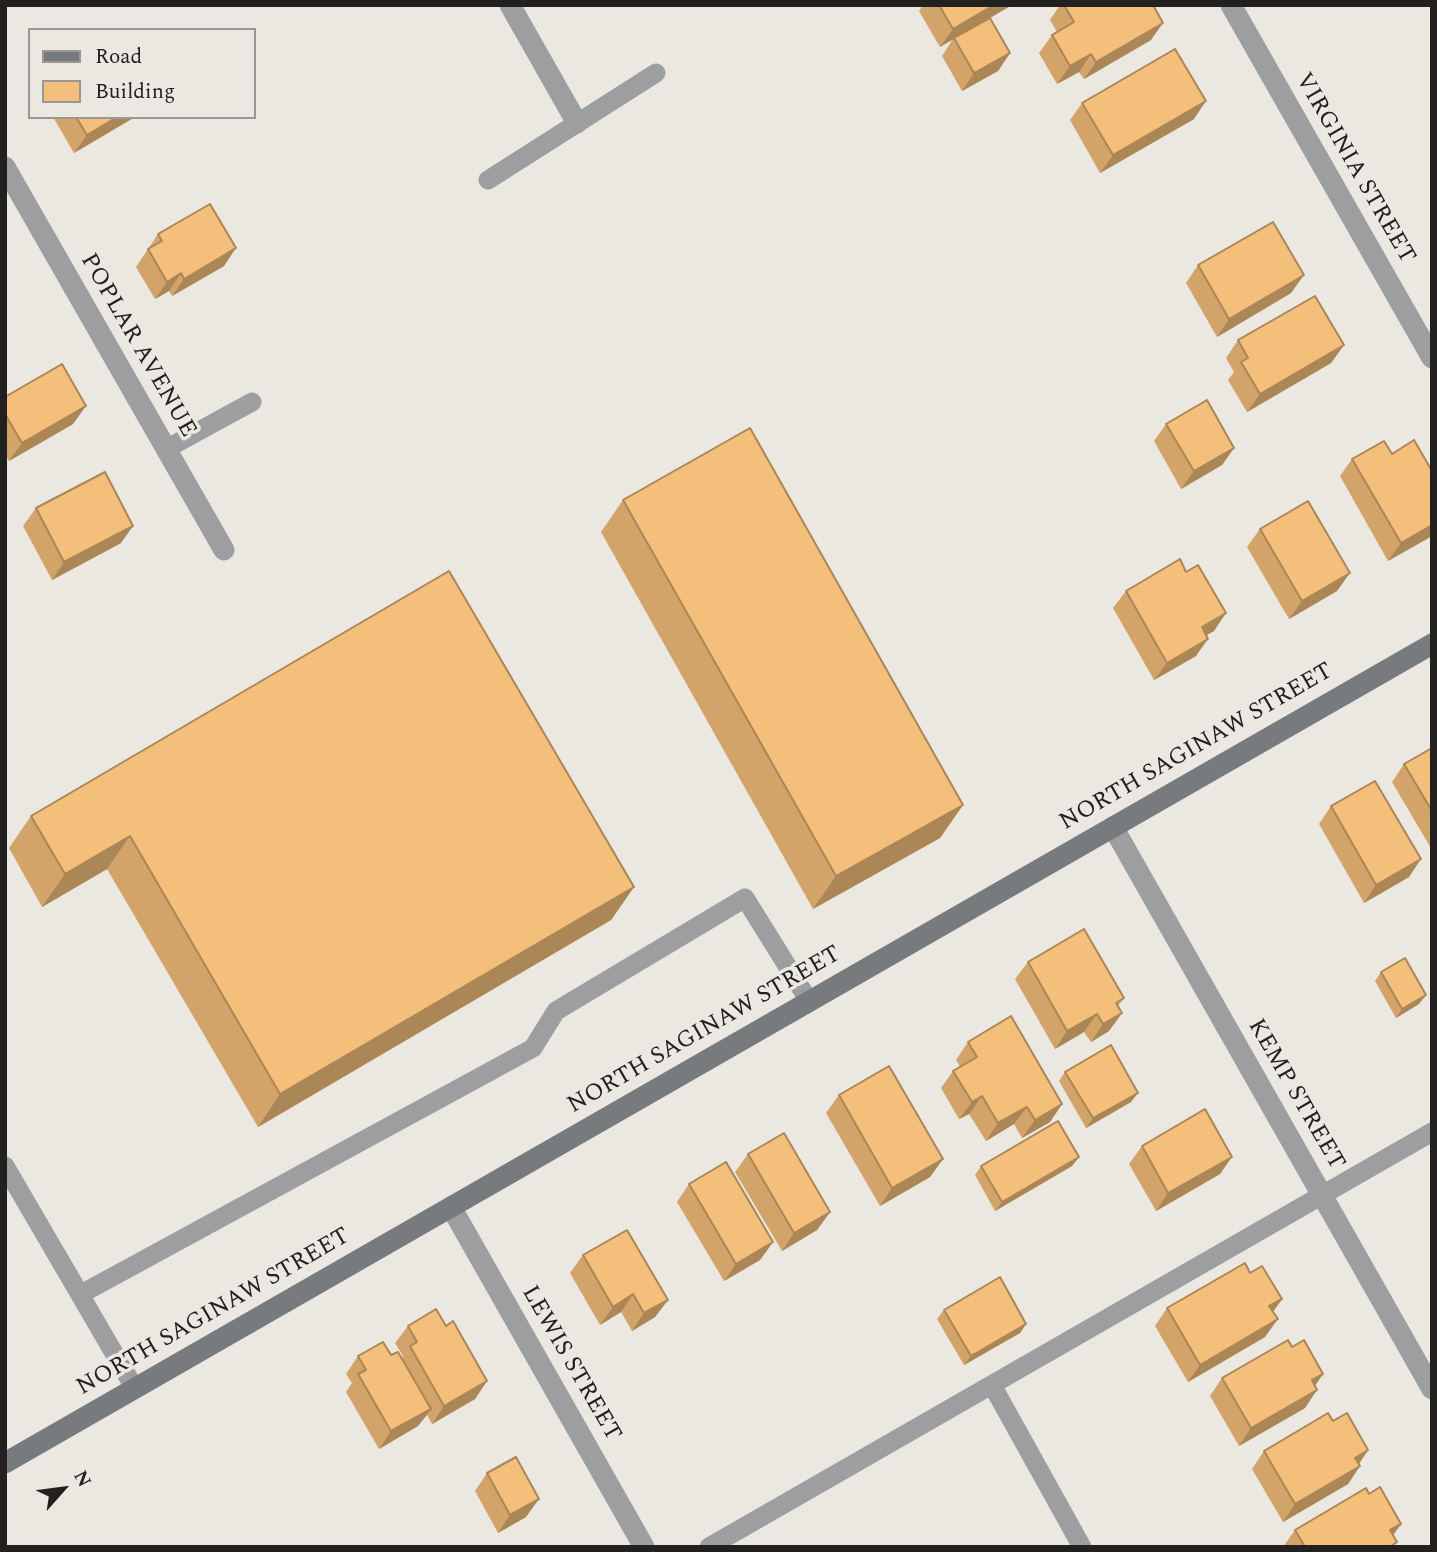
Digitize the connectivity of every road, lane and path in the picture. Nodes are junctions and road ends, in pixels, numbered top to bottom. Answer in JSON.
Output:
{"nodes":[{"id":1,"x":510,"y":5,"type":"edge"},
{"id":2,"x":1231,"y":5,"type":"edge"},
{"id":3,"x":656,"y":73,"type":"dead end"},
{"id":4,"x":577,"y":123,"type":"junction"},
{"id":5,"x":5,"y":167,"type":"edge"},
{"id":6,"x":488,"y":180,"type":"dead end"},
{"id":7,"x":1432,"y":358,"type":"edge"},
{"id":8,"x":252,"y":402,"type":"dead end"},
{"id":9,"x":166,"y":449,"type":"junction"},
{"id":10,"x":224,"y":550,"type":"dead end"},
{"id":11,"x":1432,"y":644,"type":"edge"},
{"id":12,"x":1113,"y":827,"type":"junction"},
{"id":13,"x":809,"y":1001,"type":"junction"},
{"id":14,"x":1432,"y":1132,"type":"edge"},
{"id":15,"x":5,"y":1166,"type":"edge"},
{"id":16,"x":1322,"y":1195,"type":"junction"},
{"id":17,"x":451,"y":1207,"type":"junction"},
{"id":18,"x":81,"y":1294,"type":"junction"},
{"id":19,"x":992,"y":1385,"type":"junction"},
{"id":20,"x":1432,"y":1388,"type":"edge"},
{"id":21,"x":135,"y":1389,"type":"junction"},
{"id":22,"x":5,"y":1463,"type":"edge"},
{"id":23,"x":644,"y":1547,"type":"edge"},
{"id":24,"x":709,"y":1547,"type":"edge"},
{"id":25,"x":1082,"y":1547,"type":"edge"}],
"edges":[{"from":1,"to":4,"type":"street"},
{"from":2,"to":7,"type":"street","name":"VIRGINIA STREET"},
{"from":3,"to":4,"type":"lane"},
{"from":4,"to":6,"type":"lane"},
{"from":5,"to":9,"type":"street","name":"POPLAR AVENUE"},
{"from":8,"to":9,"type":"lane"},
{"from":9,"to":10,"type":"street","name":"POPLAR AVENUE"},
{"from":11,"to":12,"type":"street","name":"NORTH SAGINAW STREET"},
{"from":12,"to":13,"type":"street","name":"NORTH SAGINAW STREET"},
{"from":12,"to":16,"type":"street","name":"KEMP STREET"},
{"from":13,"to":17,"type":"street","name":"NORTH SAGINAW STREET"},
{"from":13,"to":18,"type":"lane"},
{"from":14,"to":16,"type":"lane"},
{"from":15,"to":18,"type":"lane"},
{"from":16,"to":19,"type":"lane"},
{"from":16,"to":20,"type":"street","name":"KEMP STREET"},
{"from":17,"to":21,"type":"street","name":"NORTH SAGINAW STREET"},
{"from":17,"to":23,"type":"street","name":"LEWIS STREET"},
{"from":18,"to":21,"type":"lane"},
{"from":19,"to":24,"type":"lane"},
{"from":19,"to":25,"type":"lane"},
{"from":21,"to":22,"type":"street","name":"NORTH SAGINAW STREET"}]}
